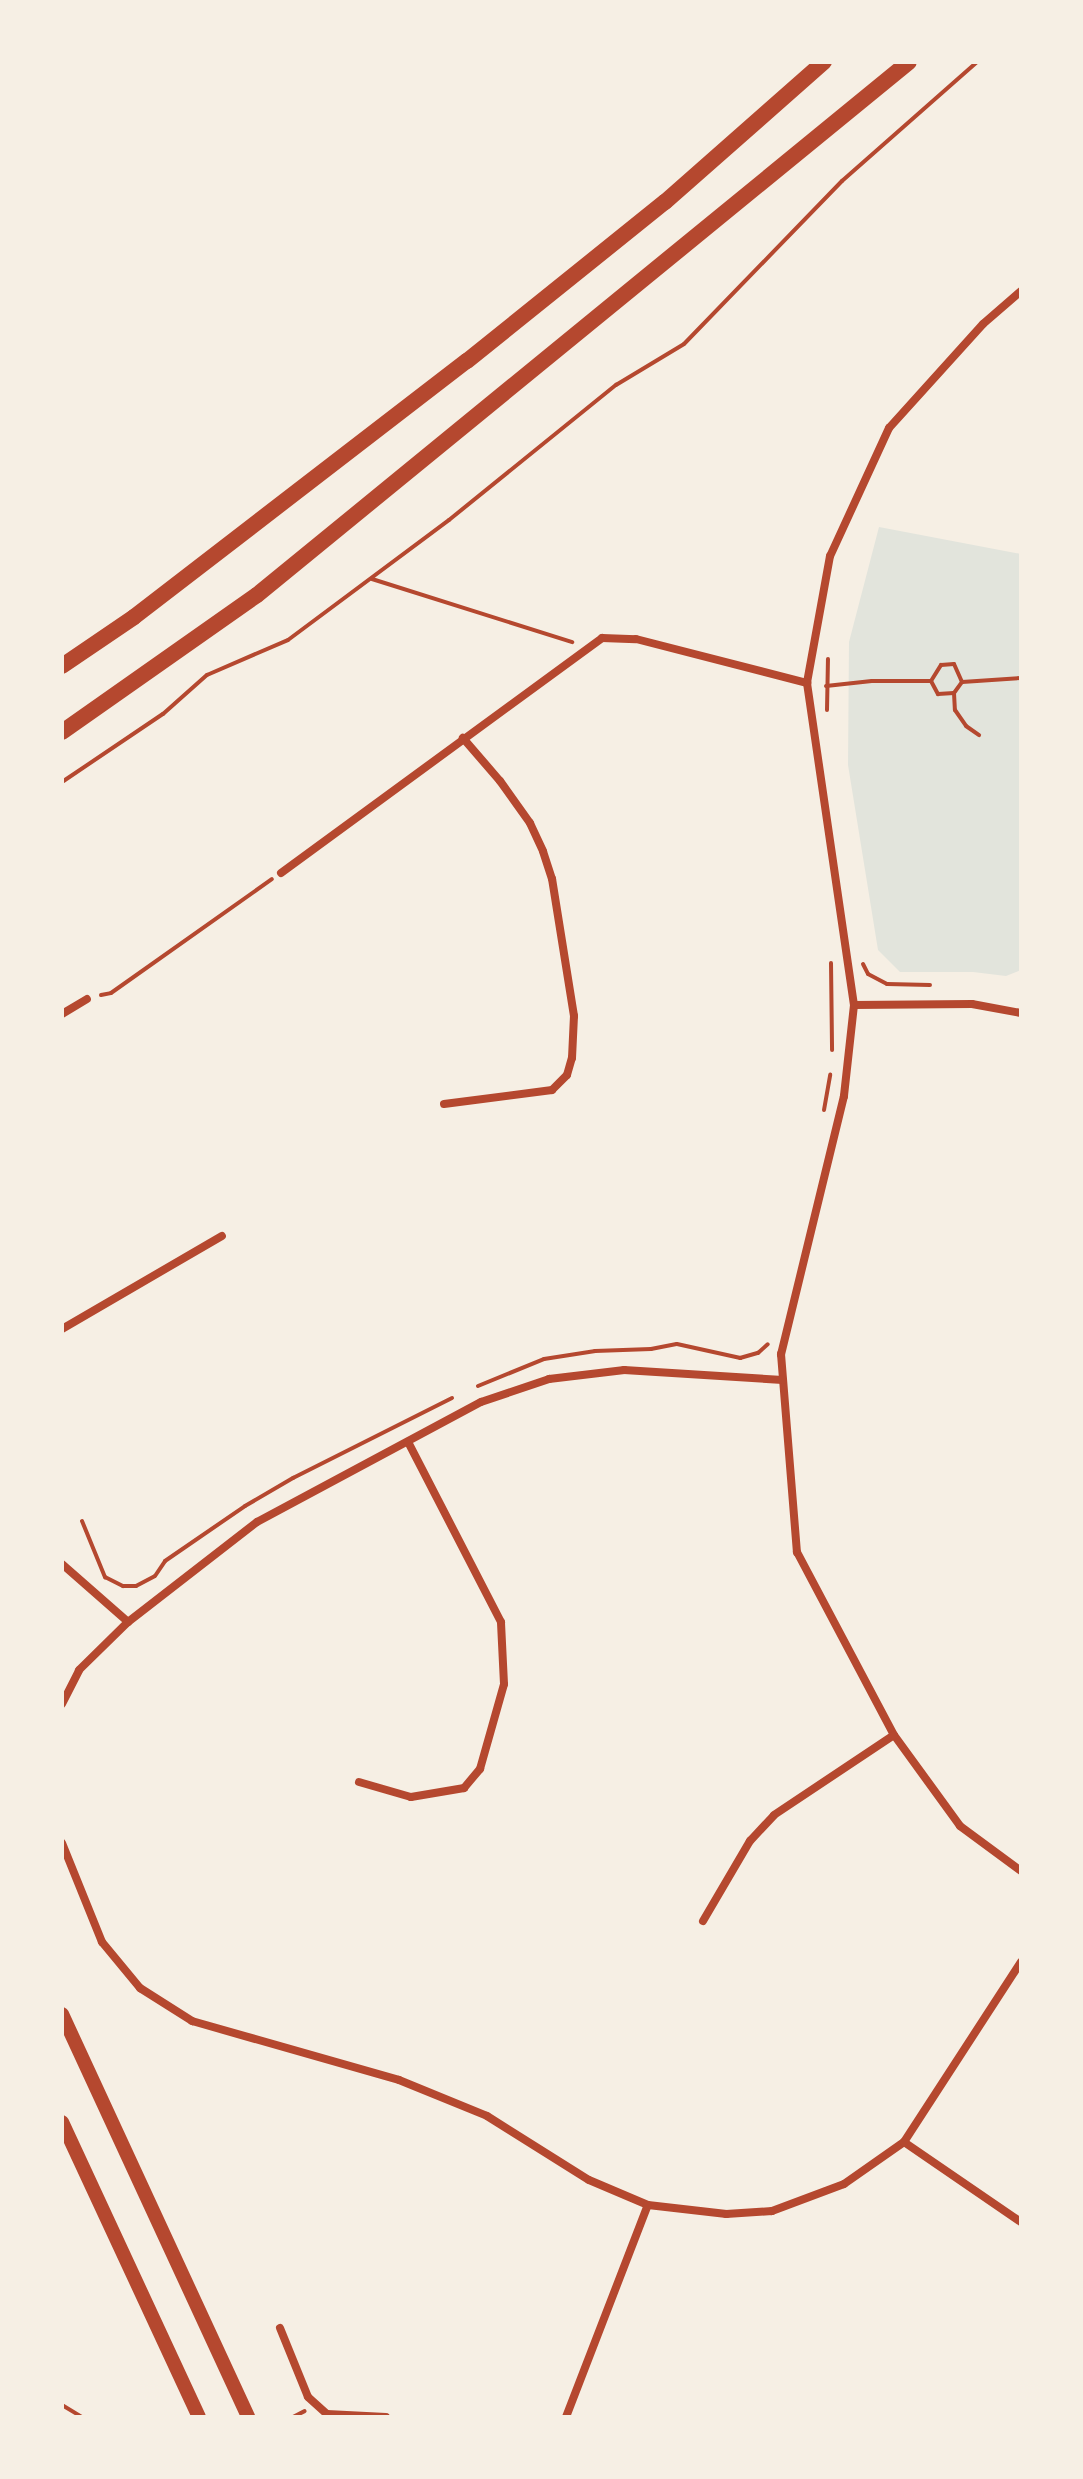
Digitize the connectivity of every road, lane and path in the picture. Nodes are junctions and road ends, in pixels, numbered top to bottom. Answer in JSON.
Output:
{"nodes":[{"id":1,"x":824,"y":62,"type":"edge"},
{"id":2,"x":909,"y":62,"type":"edge"},
{"id":3,"x":977,"y":62,"type":"edge"},
{"id":4,"x":1021,"y":291,"type":"edge"},
{"id":5,"x":372,"y":579,"type":"junction"},
{"id":6,"x":588,"y":647,"type":"junction"},
{"id":7,"x":828,"y":651,"type":"dead end"},
{"id":8,"x":62,"y":666,"type":"edge"},
{"id":9,"x":1021,"y":678,"type":"edge"},
{"id":10,"x":931,"y":681,"type":"junction"},
{"id":11,"x":962,"y":682,"type":"junction"},
{"id":12,"x":807,"y":683,"type":"junction"},
{"id":13,"x":827,"y":685,"type":"junction"},
{"id":14,"x":954,"y":693,"type":"junction"},
{"id":15,"x":827,"y":714,"type":"dead end"},
{"id":16,"x":62,"y":732,"type":"edge"},
{"id":17,"x":979,"y":735,"type":"dead end"},
{"id":18,"x":463,"y":738,"type":"junction"},
{"id":19,"x":62,"y":782,"type":"edge"},
{"id":20,"x":281,"y":873,"type":"joint"},
{"id":21,"x":831,"y":956,"type":"dead end"},
{"id":22,"x":861,"y":959,"type":"dead end"},
{"id":23,"x":930,"y":985,"type":"dead end"},
{"id":24,"x":87,"y":999,"type":"joint"},
{"id":25,"x":854,"y":1005,"type":"junction"},
{"id":26,"x":1021,"y":1013,"type":"edge"},
{"id":27,"x":62,"y":1014,"type":"edge"},
{"id":28,"x":832,"y":1058,"type":"dead end"},
{"id":29,"x":830,"y":1071,"type":"dead end"},
{"id":30,"x":444,"y":1104,"type":"dead end"},
{"id":31,"x":823,"y":1117,"type":"dead end"},
{"id":32,"x":222,"y":1236,"type":"dead end"},
{"id":33,"x":62,"y":1329,"type":"edge"},
{"id":34,"x":771,"y":1341,"type":"dead end"},
{"id":35,"x":783,"y":1380,"type":"junction"},
{"id":36,"x":468,"y":1391,"type":"dead end"},
{"id":37,"x":455,"y":1397,"type":"dead end"},
{"id":38,"x":408,"y":1442,"type":"junction"},
{"id":39,"x":82,"y":1521,"type":"dead end"},
{"id":40,"x":62,"y":1564,"type":"edge"},
{"id":41,"x":128,"y":1622,"type":"junction"},
{"id":42,"x":62,"y":1704,"type":"edge"},
{"id":43,"x":894,"y":1735,"type":"junction"},
{"id":44,"x":359,"y":1782,"type":"dead end"},
{"id":45,"x":62,"y":1843,"type":"edge"},
{"id":46,"x":1021,"y":1871,"type":"edge"},
{"id":47,"x":703,"y":1921,"type":"dead end"},
{"id":48,"x":1021,"y":1962,"type":"edge"},
{"id":49,"x":62,"y":2014,"type":"edge"},
{"id":50,"x":62,"y":2122,"type":"edge"},
{"id":51,"x":904,"y":2142,"type":"junction"},
{"id":52,"x":648,"y":2205,"type":"junction"},
{"id":53,"x":1021,"y":2222,"type":"edge"},
{"id":54,"x":280,"y":2328,"type":"dead end"},
{"id":55,"x":62,"y":2405,"type":"edge"},
{"id":56,"x":82,"y":2417,"type":"edge"},
{"id":57,"x":199,"y":2417,"type":"edge"},
{"id":58,"x":248,"y":2417,"type":"edge"},
{"id":59,"x":386,"y":2417,"type":"edge"},
{"id":60,"x":566,"y":2417,"type":"edge"}],
"edges":[{"from":1,"to":8,"type":"main road"},
{"from":2,"to":16,"type":"main road"},
{"from":3,"to":5,"type":"path"},
{"from":4,"to":12,"type":"street"},
{"from":5,"to":6,"type":"path"},
{"from":5,"to":19,"type":"path"},
{"from":6,"to":12,"type":"street"},
{"from":6,"to":18,"type":"street"},
{"from":7,"to":13,"type":"path"},
{"from":9,"to":11,"type":"path"},
{"from":10,"to":11,"type":"path"},
{"from":10,"to":13,"type":"path"},
{"from":10,"to":14,"type":"path"},
{"from":11,"to":14,"type":"path"},
{"from":12,"to":13,"type":"path"},
{"from":12,"to":25,"type":"street"},
{"from":13,"to":15,"type":"path"},
{"from":14,"to":17,"type":"path"},
{"from":18,"to":20,"type":"street"},
{"from":18,"to":30,"type":"street"},
{"from":20,"to":24,"type":"path"},
{"from":21,"to":28,"type":"path"},
{"from":22,"to":23,"type":"path"},
{"from":24,"to":27,"type":"street"},
{"from":25,"to":26,"type":"street"},
{"from":25,"to":35,"type":"street"},
{"from":29,"to":31,"type":"path"},
{"from":32,"to":33,"type":"street"},
{"from":34,"to":36,"type":"path"},
{"from":35,"to":38,"type":"street"},
{"from":35,"to":43,"type":"street"},
{"from":37,"to":39,"type":"path"},
{"from":38,"to":41,"type":"street"},
{"from":38,"to":44,"type":"street"},
{"from":40,"to":41,"type":"street"},
{"from":41,"to":42,"type":"street"},
{"from":43,"to":46,"type":"street"},
{"from":43,"to":47,"type":"street"},
{"from":45,"to":52,"type":"street"},
{"from":48,"to":51,"type":"street"},
{"from":49,"to":58,"type":"main road"},
{"from":50,"to":57,"type":"main road"},
{"from":51,"to":52,"type":"street"},
{"from":51,"to":53,"type":"street"},
{"from":52,"to":60,"type":"street"},
{"from":54,"to":59,"type":"street"},
{"from":55,"to":56,"type":"path"}]}
